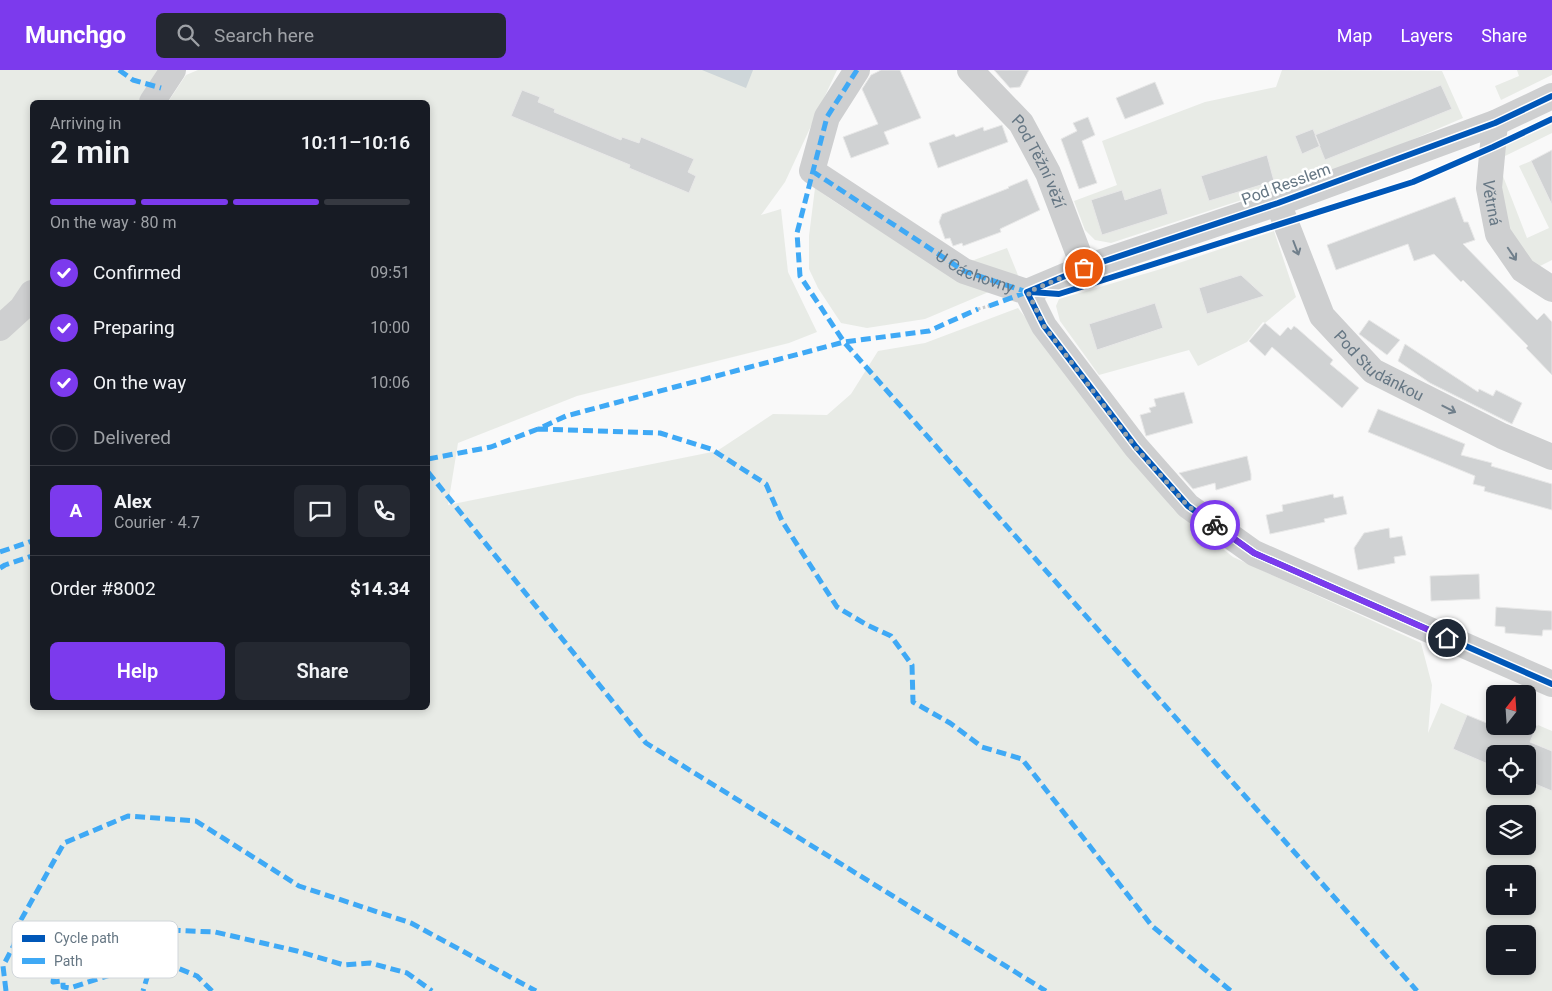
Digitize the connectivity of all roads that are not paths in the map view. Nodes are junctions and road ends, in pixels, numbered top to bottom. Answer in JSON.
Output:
{"nodes":[{"id":1,"x":173,"y":70,"type":"edge"},
{"id":2,"x":856,"y":70,"type":"edge"},
{"id":3,"x":970,"y":70,"type":"edge"},
{"id":4,"x":1552,"y":96,"type":"edge"},
{"id":5,"x":153,"y":100,"type":"edge"},
{"id":6,"x":1495,"y":123,"type":"junction"},
{"id":7,"x":1278,"y":203,"type":"junction"},
{"id":8,"x":1084,"y":268,"type":"junction"},
{"id":9,"x":1552,"y":289,"type":"edge"},
{"id":10,"x":1028,"y":292,"type":"junction"},
{"id":11,"x":30,"y":296,"type":"edge"},
{"id":12,"x":0,"y":328,"type":"edge"},
{"id":13,"x":1552,"y":457,"type":"edge"},
{"id":14,"x":1552,"y":684,"type":"edge"}],
"edges":[{"from":1,"to":5,"type":"street"},
{"from":2,"to":10,"type":"street","name":"U Cáchovny"},
{"from":3,"to":8,"type":"street","name":"Pod Těžní věží"},
{"from":4,"to":6,"type":"street","name":"Pod Resslem"},
{"from":6,"to":7,"type":"street","name":"Pod Resslem"},
{"from":6,"to":9,"type":"street","name":"Větrná","one_way":true},
{"from":7,"to":8,"type":"street","name":"Pod Resslem"},
{"from":7,"to":13,"type":"street","name":"Pod Studánkou","one_way":true},
{"from":8,"to":10,"type":"street","name":"Pod Resslem"},
{"from":10,"to":14,"type":"street","name":"U Cáchovny"},
{"from":11,"to":12,"type":"street"}]}
